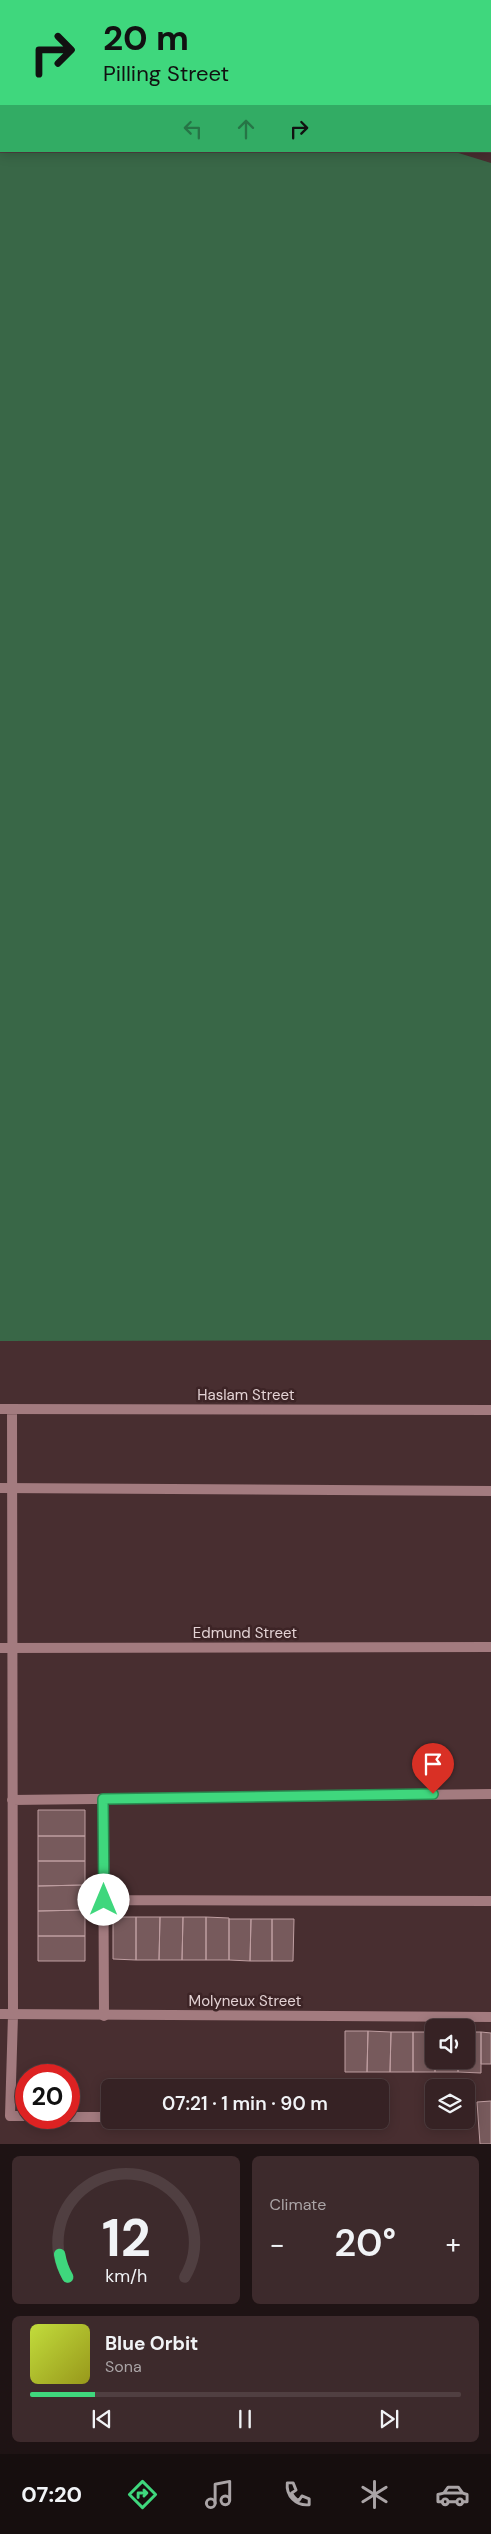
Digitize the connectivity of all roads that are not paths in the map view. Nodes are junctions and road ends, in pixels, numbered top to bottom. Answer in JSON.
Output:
{"nodes":[{"id":1,"x":0,"y":1409,"type":"edge"},
{"id":2,"x":12,"y":1409,"type":"junction"},
{"id":3,"x":491,"y":1410,"type":"edge"},
{"id":4,"x":0,"y":1488,"type":"edge"},
{"id":5,"x":12,"y":1488,"type":"junction"},
{"id":6,"x":491,"y":1491,"type":"edge"},
{"id":7,"x":491,"y":1647,"type":"edge"},
{"id":8,"x":0,"y":1648,"type":"edge"},
{"id":9,"x":12,"y":1648,"type":"junction"},
{"id":10,"x":491,"y":1794,"type":"edge"},
{"id":11,"x":103,"y":1799,"type":"junction"},
{"id":12,"x":12,"y":1800,"type":"junction"},
{"id":13,"x":104,"y":1900,"type":"junction"},
{"id":14,"x":491,"y":1902,"type":"edge"},
{"id":15,"x":0,"y":2014,"type":"edge"},
{"id":16,"x":13,"y":2016,"type":"junction"},
{"id":17,"x":104,"y":2016,"type":"junction"},
{"id":18,"x":491,"y":2017,"type":"edge"},
{"id":19,"x":15,"y":2116,"type":"edge"},
{"id":20,"x":80,"y":2117,"type":"edge"},
{"id":21,"x":101,"y":2117,"type":"edge"}],
"edges":[{"from":1,"to":2,"type":"street","name":"Haslam Street"},
{"from":2,"to":3,"type":"street","name":"Haslam Street"},
{"from":2,"to":5,"type":"street"},
{"from":4,"to":5,"type":"street"},
{"from":5,"to":6,"type":"street"},
{"from":5,"to":9,"type":"street"},
{"from":7,"to":9,"type":"street","name":"Edmund Street"},
{"from":8,"to":9,"type":"street","name":"Edmund Street"},
{"from":9,"to":12,"type":"street"},
{"from":10,"to":11,"type":"street"},
{"from":11,"to":12,"type":"street"},
{"from":11,"to":13,"type":"street"},
{"from":12,"to":16,"type":"street"},
{"from":13,"to":14,"type":"street"},
{"from":13,"to":17,"type":"street"},
{"from":15,"to":16,"type":"street","name":"Molyneux Street"},
{"from":16,"to":17,"type":"street","name":"Molyneux Street"},
{"from":16,"to":19,"type":"street"},
{"from":17,"to":18,"type":"street","name":"Molyneux Street"},
{"from":20,"to":21,"type":"street"}]}
